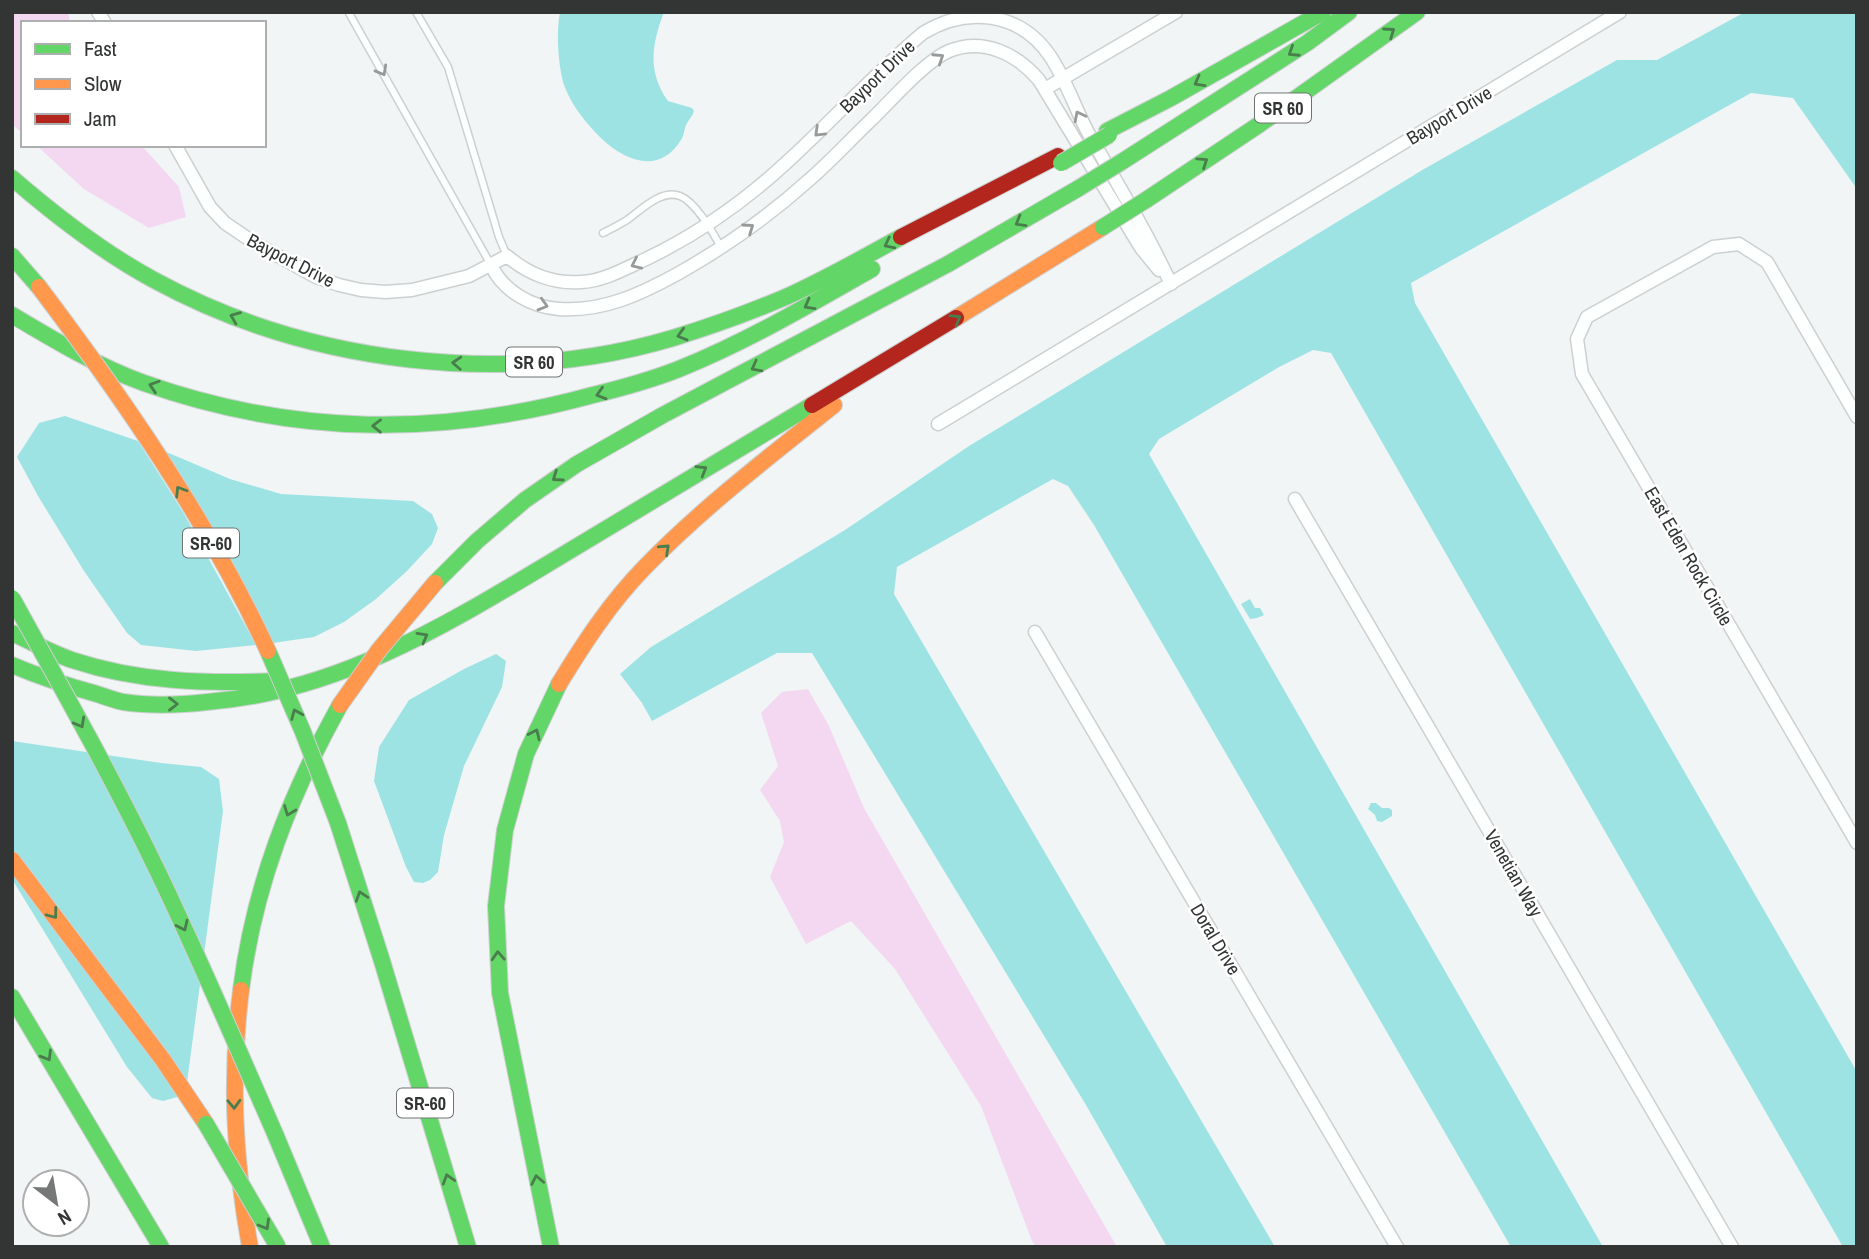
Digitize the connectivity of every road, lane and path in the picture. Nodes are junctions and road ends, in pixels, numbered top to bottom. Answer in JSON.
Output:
{"nodes":[{"id":1,"x":351,"y":12,"type":"edge"},
{"id":2,"x":416,"y":12,"type":"edge"},
{"id":3,"x":1176,"y":12,"type":"edge"},
{"id":4,"x":1322,"y":12,"type":"edge"},
{"id":5,"x":1349,"y":12,"type":"edge"},
{"id":6,"x":1417,"y":12,"type":"edge"},
{"id":7,"x":1620,"y":12,"type":"edge"},
{"id":8,"x":1062,"y":79,"type":"junction"},
{"id":9,"x":1045,"y":89,"type":"junction"},
{"id":10,"x":175,"y":147,"type":"edge"},
{"id":11,"x":1060,"y":159,"type":"junction"},
{"id":12,"x":12,"y":178,"type":"edge"},
{"id":13,"x":707,"y":224,"type":"junction"},
{"id":14,"x":603,"y":233,"type":"dead end"},
{"id":15,"x":721,"y":247,"type":"junction"},
{"id":16,"x":12,"y":256,"type":"edge"},
{"id":17,"x":508,"y":256,"type":"junction"},
{"id":18,"x":491,"y":265,"type":"junction"},
{"id":19,"x":1171,"y":284,"type":"junction"},
{"id":20,"x":12,"y":315,"type":"edge"},
{"id":21,"x":897,"y":354,"type":"junction"},
{"id":22,"x":1857,"y":416,"type":"edge"},
{"id":23,"x":939,"y":424,"type":"dead end"},
{"id":24,"x":1295,"y":499,"type":"dead end"},
{"id":25,"x":12,"y":598,"type":"edge"},
{"id":26,"x":1035,"y":632,"type":"dead end"},
{"id":27,"x":12,"y":633,"type":"edge"},
{"id":28,"x":12,"y":666,"type":"edge"},
{"id":29,"x":338,"y":674,"type":"junction"},
{"id":30,"x":1857,"y":843,"type":"edge"},
{"id":31,"x":12,"y":860,"type":"edge"},
{"id":32,"x":12,"y":997,"type":"edge"},
{"id":33,"x":161,"y":1247,"type":"edge"},
{"id":34,"x":250,"y":1247,"type":"edge"},
{"id":35,"x":278,"y":1247,"type":"edge"},
{"id":36,"x":322,"y":1247,"type":"edge"},
{"id":37,"x":468,"y":1247,"type":"edge"},
{"id":38,"x":551,"y":1247,"type":"edge"},
{"id":39,"x":1397,"y":1247,"type":"edge"},
{"id":40,"x":1732,"y":1247,"type":"edge"}],
"edges":[{"from":1,"to":18,"type":"lane","one_way":true},
{"from":2,"to":17,"type":"lane"},
{"from":3,"to":8,"type":"street"},
{"from":4,"to":11,"type":"highway","number":"SR 60","one_way":true,"bridge":true},
{"from":5,"to":34,"type":"highway","one_way":true,"bridge":true},
{"from":21,"to":6,"type":"highway","number":"SR 60","one_way":true,"bridge":true},
{"from":7,"to":19,"type":"street","name":"Bayport Drive"},
{"from":8,"to":9,"type":"street"},
{"from":8,"to":13,"type":"street","name":"Bayport Drive","one_way":true},
{"from":19,"to":8,"type":"street","name":"Bayport Drive","one_way":true},
{"from":15,"to":9,"type":"street","name":"Bayport Drive","one_way":true},
{"from":9,"to":19,"type":"street","name":"Bayport Drive"},
{"from":10,"to":18,"type":"street","name":"Bayport Drive"},
{"from":11,"to":12,"type":"highway","number":"SR 60","one_way":true},
{"from":11,"to":20,"type":"highway","number":"SR 60","one_way":true},
{"from":13,"to":14,"type":"lane"},
{"from":13,"to":15,"type":"lane"},
{"from":13,"to":17,"type":"street","name":"Bayport Drive","one_way":true},
{"from":18,"to":15,"type":"street","name":"Bayport Drive","one_way":true},
{"from":37,"to":16,"type":"highway","name":"SR-60","number":"SR-60","one_way":true,"bridge":true},
{"from":17,"to":18,"type":"street","name":"Bayport Drive"},
{"from":19,"to":23,"type":"street"},
{"from":29,"to":21,"type":"highway","number":"SR 60","one_way":true},
{"from":38,"to":21,"type":"highway","one_way":true},
{"from":22,"to":30,"type":"street","name":"East Eden Rock Circle"},
{"from":24,"to":40,"type":"street","name":"Venetian Way"},
{"from":25,"to":36,"type":"highway","one_way":true,"bridge":true},
{"from":26,"to":39,"type":"street","name":"Doral Drive"},
{"from":27,"to":29,"type":"highway"},
{"from":28,"to":29,"type":"highway","number":"SR 60","one_way":true},
{"from":31,"to":35,"type":"highway","one_way":true,"bridge":true},
{"from":32,"to":33,"type":"highway","one_way":true}]}
